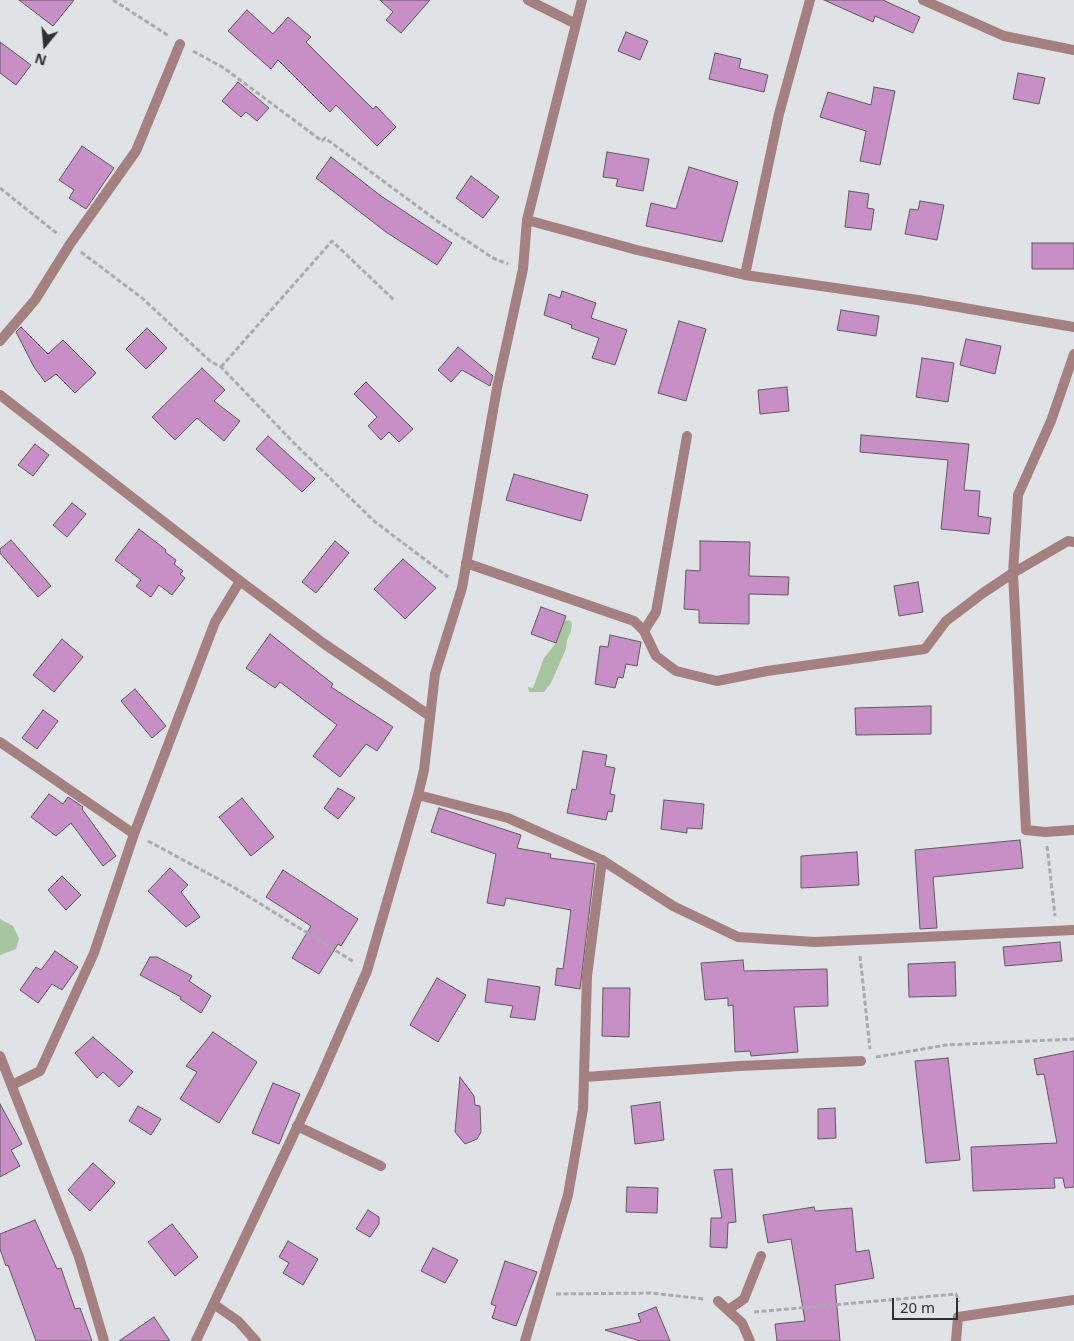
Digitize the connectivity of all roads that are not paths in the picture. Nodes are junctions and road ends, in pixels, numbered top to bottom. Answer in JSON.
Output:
{"nodes":[{"id":1,"x":528,"y":0,"type":"edge"},
{"id":2,"x":582,"y":0,"type":"edge"},
{"id":3,"x":810,"y":0,"type":"edge"},
{"id":4,"x":923,"y":0,"type":"edge"},
{"id":5,"x":576,"y":24,"type":"junction"},
{"id":6,"x":180,"y":44,"type":"road end"},
{"id":7,"x":1074,"y":50,"type":"edge"},
{"id":8,"x":528,"y":220,"type":"junction"},
{"id":9,"x":745,"y":275,"type":"junction"},
{"id":10,"x":1074,"y":327,"type":"edge"},
{"id":11,"x":0,"y":341,"type":"edge"},
{"id":12,"x":1074,"y":354,"type":"edge"},
{"id":13,"x":0,"y":396,"type":"edge"},
{"id":14,"x":686,"y":436,"type":"dead end"},
{"id":15,"x":1074,"y":542,"type":"edge"},
{"id":16,"x":466,"y":563,"type":"junction"},
{"id":17,"x":1013,"y":573,"type":"junction"},
{"id":18,"x":240,"y":581,"type":"junction"},
{"id":19,"x":644,"y":631,"type":"junction"},
{"id":20,"x":430,"y":716,"type":"junction"},
{"id":21,"x":0,"y":742,"type":"edge"},
{"id":22,"x":418,"y":794,"type":"junction"},
{"id":23,"x":1074,"y":830,"type":"edge"},
{"id":24,"x":134,"y":834,"type":"junction"},
{"id":25,"x":602,"y":860,"type":"junction"},
{"id":26,"x":1074,"y":930,"type":"edge"},
{"id":27,"x":0,"y":1056,"type":"edge"},
{"id":28,"x":861,"y":1061,"type":"dead end"},
{"id":29,"x":585,"y":1077,"type":"junction"},
{"id":30,"x":12,"y":1085,"type":"junction"},
{"id":31,"x":296,"y":1126,"type":"junction"},
{"id":32,"x":381,"y":1166,"type":"dead end"},
{"id":33,"x":761,"y":1256,"type":"dead end"},
{"id":34,"x":1074,"y":1300,"type":"edge"},
{"id":35,"x":718,"y":1301,"type":"road end"},
{"id":36,"x":215,"y":1305,"type":"junction"},
{"id":37,"x":728,"y":1310,"type":"junction"},
{"id":38,"x":104,"y":1341,"type":"edge"},
{"id":39,"x":196,"y":1341,"type":"edge"},
{"id":40,"x":256,"y":1341,"type":"edge"},
{"id":41,"x":525,"y":1341,"type":"edge"},
{"id":42,"x":750,"y":1341,"type":"edge"},
{"id":43,"x":956,"y":1341,"type":"edge"}],
"edges":[{"from":1,"to":5,"type":"street"},
{"from":2,"to":5,"type":"street"},
{"from":3,"to":9,"type":"street"},
{"from":4,"to":7,"type":"street"},
{"from":5,"to":8,"type":"street"},
{"from":6,"to":11,"type":"street"},
{"from":8,"to":9,"type":"street"},
{"from":8,"to":16,"type":"street"},
{"from":9,"to":10,"type":"street"},
{"from":12,"to":17,"type":"street"},
{"from":13,"to":18,"type":"street"},
{"from":14,"to":19,"type":"street"},
{"from":15,"to":17,"type":"street"},
{"from":16,"to":19,"type":"street"},
{"from":16,"to":20,"type":"street"},
{"from":17,"to":19,"type":"street"},
{"from":17,"to":23,"type":"street"},
{"from":18,"to":20,"type":"street"},
{"from":18,"to":24,"type":"street"},
{"from":20,"to":22,"type":"street"},
{"from":21,"to":24,"type":"street"},
{"from":22,"to":25,"type":"street"},
{"from":22,"to":31,"type":"street"},
{"from":24,"to":30,"type":"street"},
{"from":25,"to":26,"type":"street"},
{"from":25,"to":29,"type":"street"},
{"from":27,"to":30,"type":"street"},
{"from":28,"to":29,"type":"street"},
{"from":29,"to":41,"type":"street"},
{"from":30,"to":38,"type":"street"},
{"from":31,"to":32,"type":"street"},
{"from":31,"to":36,"type":"street"},
{"from":33,"to":37,"type":"street"},
{"from":34,"to":43,"type":"street"},
{"from":35,"to":37,"type":"street"},
{"from":36,"to":39,"type":"street"},
{"from":36,"to":40,"type":"street"},
{"from":37,"to":42,"type":"street"}]}
